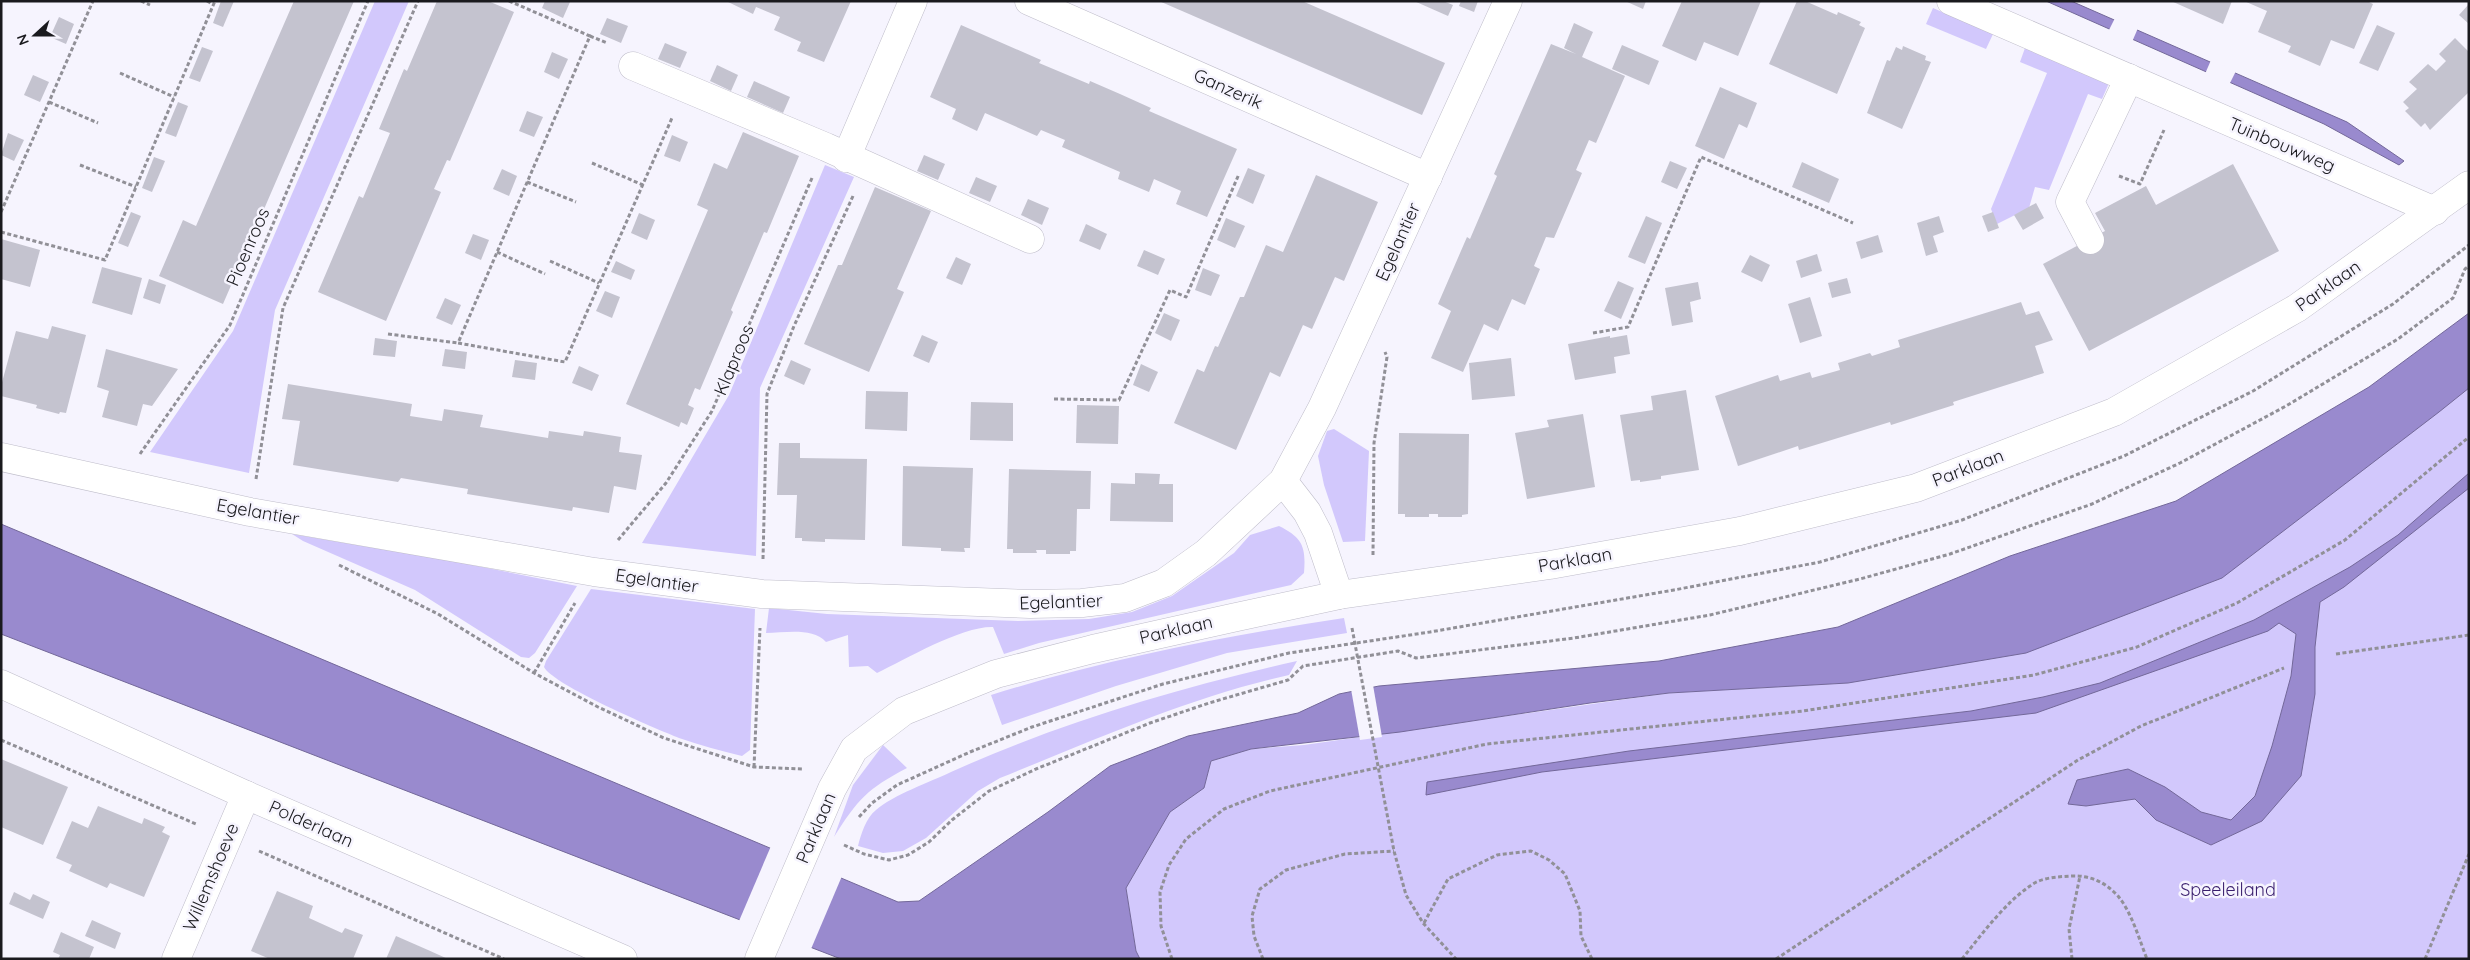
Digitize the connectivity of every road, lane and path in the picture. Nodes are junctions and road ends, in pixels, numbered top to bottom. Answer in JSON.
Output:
{"nodes":[{"id":1,"x":93,"y":1,"type":"edge"},
{"id":2,"x":141,"y":1,"type":"edge"},
{"id":3,"x":206,"y":1,"type":"edge"},
{"id":4,"x":368,"y":1,"type":"edge"},
{"id":5,"x":418,"y":1,"type":"edge"},
{"id":6,"x":509,"y":1,"type":"edge"},
{"id":7,"x":913,"y":1,"type":"edge"},
{"id":8,"x":1029,"y":1,"type":"edge"},
{"id":9,"x":1508,"y":1,"type":"edge"},
{"id":10,"x":1951,"y":1,"type":"edge"},
{"id":11,"x":214,"y":3,"type":"edge"},
{"id":12,"x":150,"y":5,"type":"dead end"},
{"id":13,"x":633,"y":66,"type":"dead end"},
{"id":14,"x":120,"y":73,"type":"dead end"},
{"id":15,"x":2129,"y":78,"type":"junction"},
{"id":16,"x":685,"y":88,"type":"junction"},
{"id":17,"x":174,"y":97,"type":"junction"},
{"id":18,"x":2178,"y":100,"type":"junction"},
{"id":19,"x":49,"y":102,"type":"junction"},
{"id":20,"x":98,"y":123,"type":"dead end"},
{"id":21,"x":846,"y":157,"type":"junction"},
{"id":22,"x":592,"y":163,"type":"dead end"},
{"id":23,"x":2089,"y":163,"type":"junction"},
{"id":24,"x":80,"y":165,"type":"dead end"},
{"id":25,"x":1239,"y":174,"type":"dead end"},
{"id":26,"x":1428,"y":177,"type":"junction"},
{"id":27,"x":527,"y":182,"type":"junction"},
{"id":28,"x":642,"y":185,"type":"junction"},
{"id":29,"x":2469,"y":185,"type":"edge"},
{"id":30,"x":136,"y":187,"type":"junction"},
{"id":31,"x":576,"y":202,"type":"dead end"},
{"id":32,"x":2435,"y":211,"type":"junction"},
{"id":33,"x":1,"y":212,"type":"edge"},
{"id":34,"x":1853,"y":223,"type":"dead end"},
{"id":35,"x":1,"y":232,"type":"edge"},
{"id":36,"x":1030,"y":239,"type":"dead end"},
{"id":37,"x":2090,"y":240,"type":"dead end"},
{"id":38,"x":497,"y":252,"type":"junction"},
{"id":39,"x":550,"y":261,"type":"dead end"},
{"id":40,"x":2469,"y":266,"type":"edge"},
{"id":41,"x":545,"y":274,"type":"dead end"},
{"id":42,"x":600,"y":283,"type":"junction"},
{"id":43,"x":1368,"y":310,"type":"junction"},
{"id":44,"x":1593,"y":333,"type":"dead end"},
{"id":45,"x":388,"y":334,"type":"dead end"},
{"id":46,"x":458,"y":343,"type":"junction"},
{"id":47,"x":1054,"y":398,"type":"dead end"},
{"id":48,"x":2469,"y":437,"type":"edge"},
{"id":49,"x":1,"y":457,"type":"edge"},
{"id":50,"x":1283,"y":481,"type":"junction"},
{"id":51,"x":119,"y":485,"type":"junction"},
{"id":52,"x":250,"y":512,"type":"junction"},
{"id":53,"x":334,"y":563,"type":"dead end"},
{"id":54,"x":594,"y":572,"type":"junction"},
{"id":55,"x":1375,"y":590,"type":"junction"},
{"id":56,"x":762,"y":594,"type":"junction"},
{"id":57,"x":1339,"y":595,"type":"junction"},
{"id":58,"x":2469,"y":635,"type":"edge"},
{"id":59,"x":1355,"y":644,"type":"dead end"},
{"id":60,"x":2336,"y":654,"type":"dead end"},
{"id":61,"x":1358,"y":657,"type":"junction"},
{"id":62,"x":2284,"y":668,"type":"dead end"},
{"id":63,"x":534,"y":673,"type":"junction"},
{"id":64,"x":1,"y":684,"type":"edge"},
{"id":65,"x":1378,"y":766,"type":"junction"},
{"id":66,"x":754,"y":767,"type":"junction"},
{"id":67,"x":832,"y":789,"type":"junction"},
{"id":68,"x":246,"y":795,"type":"junction"},
{"id":69,"x":841,"y":844,"type":"dead end"},
{"id":70,"x":1394,"y":851,"type":"junction"},
{"id":71,"x":2469,"y":854,"type":"edge"},
{"id":72,"x":2080,"y":876,"type":"junction"},
{"id":73,"x":1423,"y":923,"type":"junction"},
{"id":74,"x":176,"y":959,"type":"edge"},
{"id":75,"x":623,"y":959,"type":"edge"},
{"id":76,"x":759,"y":959,"type":"edge"},
{"id":77,"x":1172,"y":959,"type":"edge"},
{"id":78,"x":1264,"y":959,"type":"edge"},
{"id":79,"x":1456,"y":959,"type":"edge"},
{"id":80,"x":1592,"y":959,"type":"edge"},
{"id":81,"x":1776,"y":959,"type":"edge"},
{"id":82,"x":1962,"y":959,"type":"edge"},
{"id":83,"x":2072,"y":959,"type":"edge"},
{"id":84,"x":2147,"y":959,"type":"edge"},
{"id":85,"x":2424,"y":959,"type":"edge"}],
"edges":[{"from":1,"to":19,"type":"path"},
{"from":2,"to":12,"type":"path"},
{"from":3,"to":11,"type":"path"},
{"from":4,"to":51,"type":"path","name":"Pioenroos"},
{"from":5,"to":52,"type":"path"},
{"from":6,"to":27,"type":"path"},
{"from":7,"to":21,"type":"street"},
{"from":8,"to":26,"type":"street","name":"Ganzerik"},
{"from":9,"to":26,"type":"street","name":"Egelantier"},
{"from":10,"to":15,"type":"street","name":"Tuinbouwweg"},
{"from":11,"to":17,"type":"path"},
{"from":13,"to":16,"type":"street"},
{"from":14,"to":17,"type":"path"},
{"from":15,"to":18,"type":"street","name":"Tuinbouwweg"},
{"from":15,"to":23,"type":"street"},
{"from":16,"to":21,"type":"street"},
{"from":16,"to":28,"type":"path"},
{"from":17,"to":30,"type":"path"},
{"from":18,"to":23,"type":"path"},
{"from":18,"to":32,"type":"street","name":"Tuinbouwweg"},
{"from":19,"to":20,"type":"path"},
{"from":19,"to":33,"type":"path"},
{"from":21,"to":36,"type":"street"},
{"from":21,"to":54,"type":"path","name":"Klaproos"},
{"from":21,"to":56,"type":"path"},
{"from":22,"to":28,"type":"path"},
{"from":23,"to":37,"type":"street"},
{"from":24,"to":30,"type":"path"},
{"from":25,"to":47,"type":"path"},
{"from":26,"to":43,"type":"street","name":"Egelantier"},
{"from":27,"to":31,"type":"path"},
{"from":27,"to":38,"type":"path"},
{"from":28,"to":42,"type":"path"},
{"from":29,"to":32,"type":"street","name":"Parklaan"},
{"from":30,"to":35,"type":"path"},
{"from":32,"to":55,"type":"street","name":"Parklaan"},
{"from":34,"to":44,"type":"path"},
{"from":38,"to":41,"type":"path"},
{"from":38,"to":46,"type":"path"},
{"from":39,"to":42,"type":"path"},
{"from":40,"to":61,"type":"path"},
{"from":42,"to":46,"type":"path"},
{"from":43,"to":50,"type":"street","name":"Egelantier"},
{"from":43,"to":55,"type":"path"},
{"from":45,"to":46,"type":"path"},
{"from":48,"to":65,"type":"path"},
{"from":49,"to":51,"type":"street","name":"Egelantier"},
{"from":50,"to":56,"type":"street","name":"Egelantier"},
{"from":50,"to":57,"type":"street"},
{"from":51,"to":52,"type":"street","name":"Egelantier"},
{"from":52,"to":54,"type":"street","name":"Egelantier"},
{"from":53,"to":63,"type":"path"},
{"from":54,"to":56,"type":"street","name":"Egelantier"},
{"from":54,"to":63,"type":"path","name":"Klaproos"},
{"from":55,"to":57,"type":"street","name":"Parklaan"},
{"from":56,"to":66,"type":"path"},
{"from":57,"to":67,"type":"street","name":"Parklaan"},
{"from":58,"to":60,"type":"path"},
{"from":59,"to":61,"type":"path"},
{"from":61,"to":65,"type":"path"},
{"from":61,"to":69,"type":"path"},
{"from":62,"to":81,"type":"path"},
{"from":63,"to":66,"type":"path"},
{"from":64,"to":68,"type":"street","name":"Polderlaan"},
{"from":65,"to":70,"type":"path"},
{"from":65,"to":77,"type":"path"},
{"from":66,"to":67,"type":"path"},
{"from":67,"to":76,"type":"street","name":"Parklaan"},
{"from":68,"to":74,"type":"street","name":"Willemshoeve"},
{"from":68,"to":75,"type":"street","name":"Polderlaan"},
{"from":70,"to":73,"type":"path"},
{"from":70,"to":78,"type":"path"},
{"from":71,"to":85,"type":"path"},
{"from":72,"to":82,"type":"path"},
{"from":72,"to":83,"type":"path"},
{"from":72,"to":84,"type":"path"},
{"from":73,"to":79,"type":"path"},
{"from":73,"to":80,"type":"path"}]}
